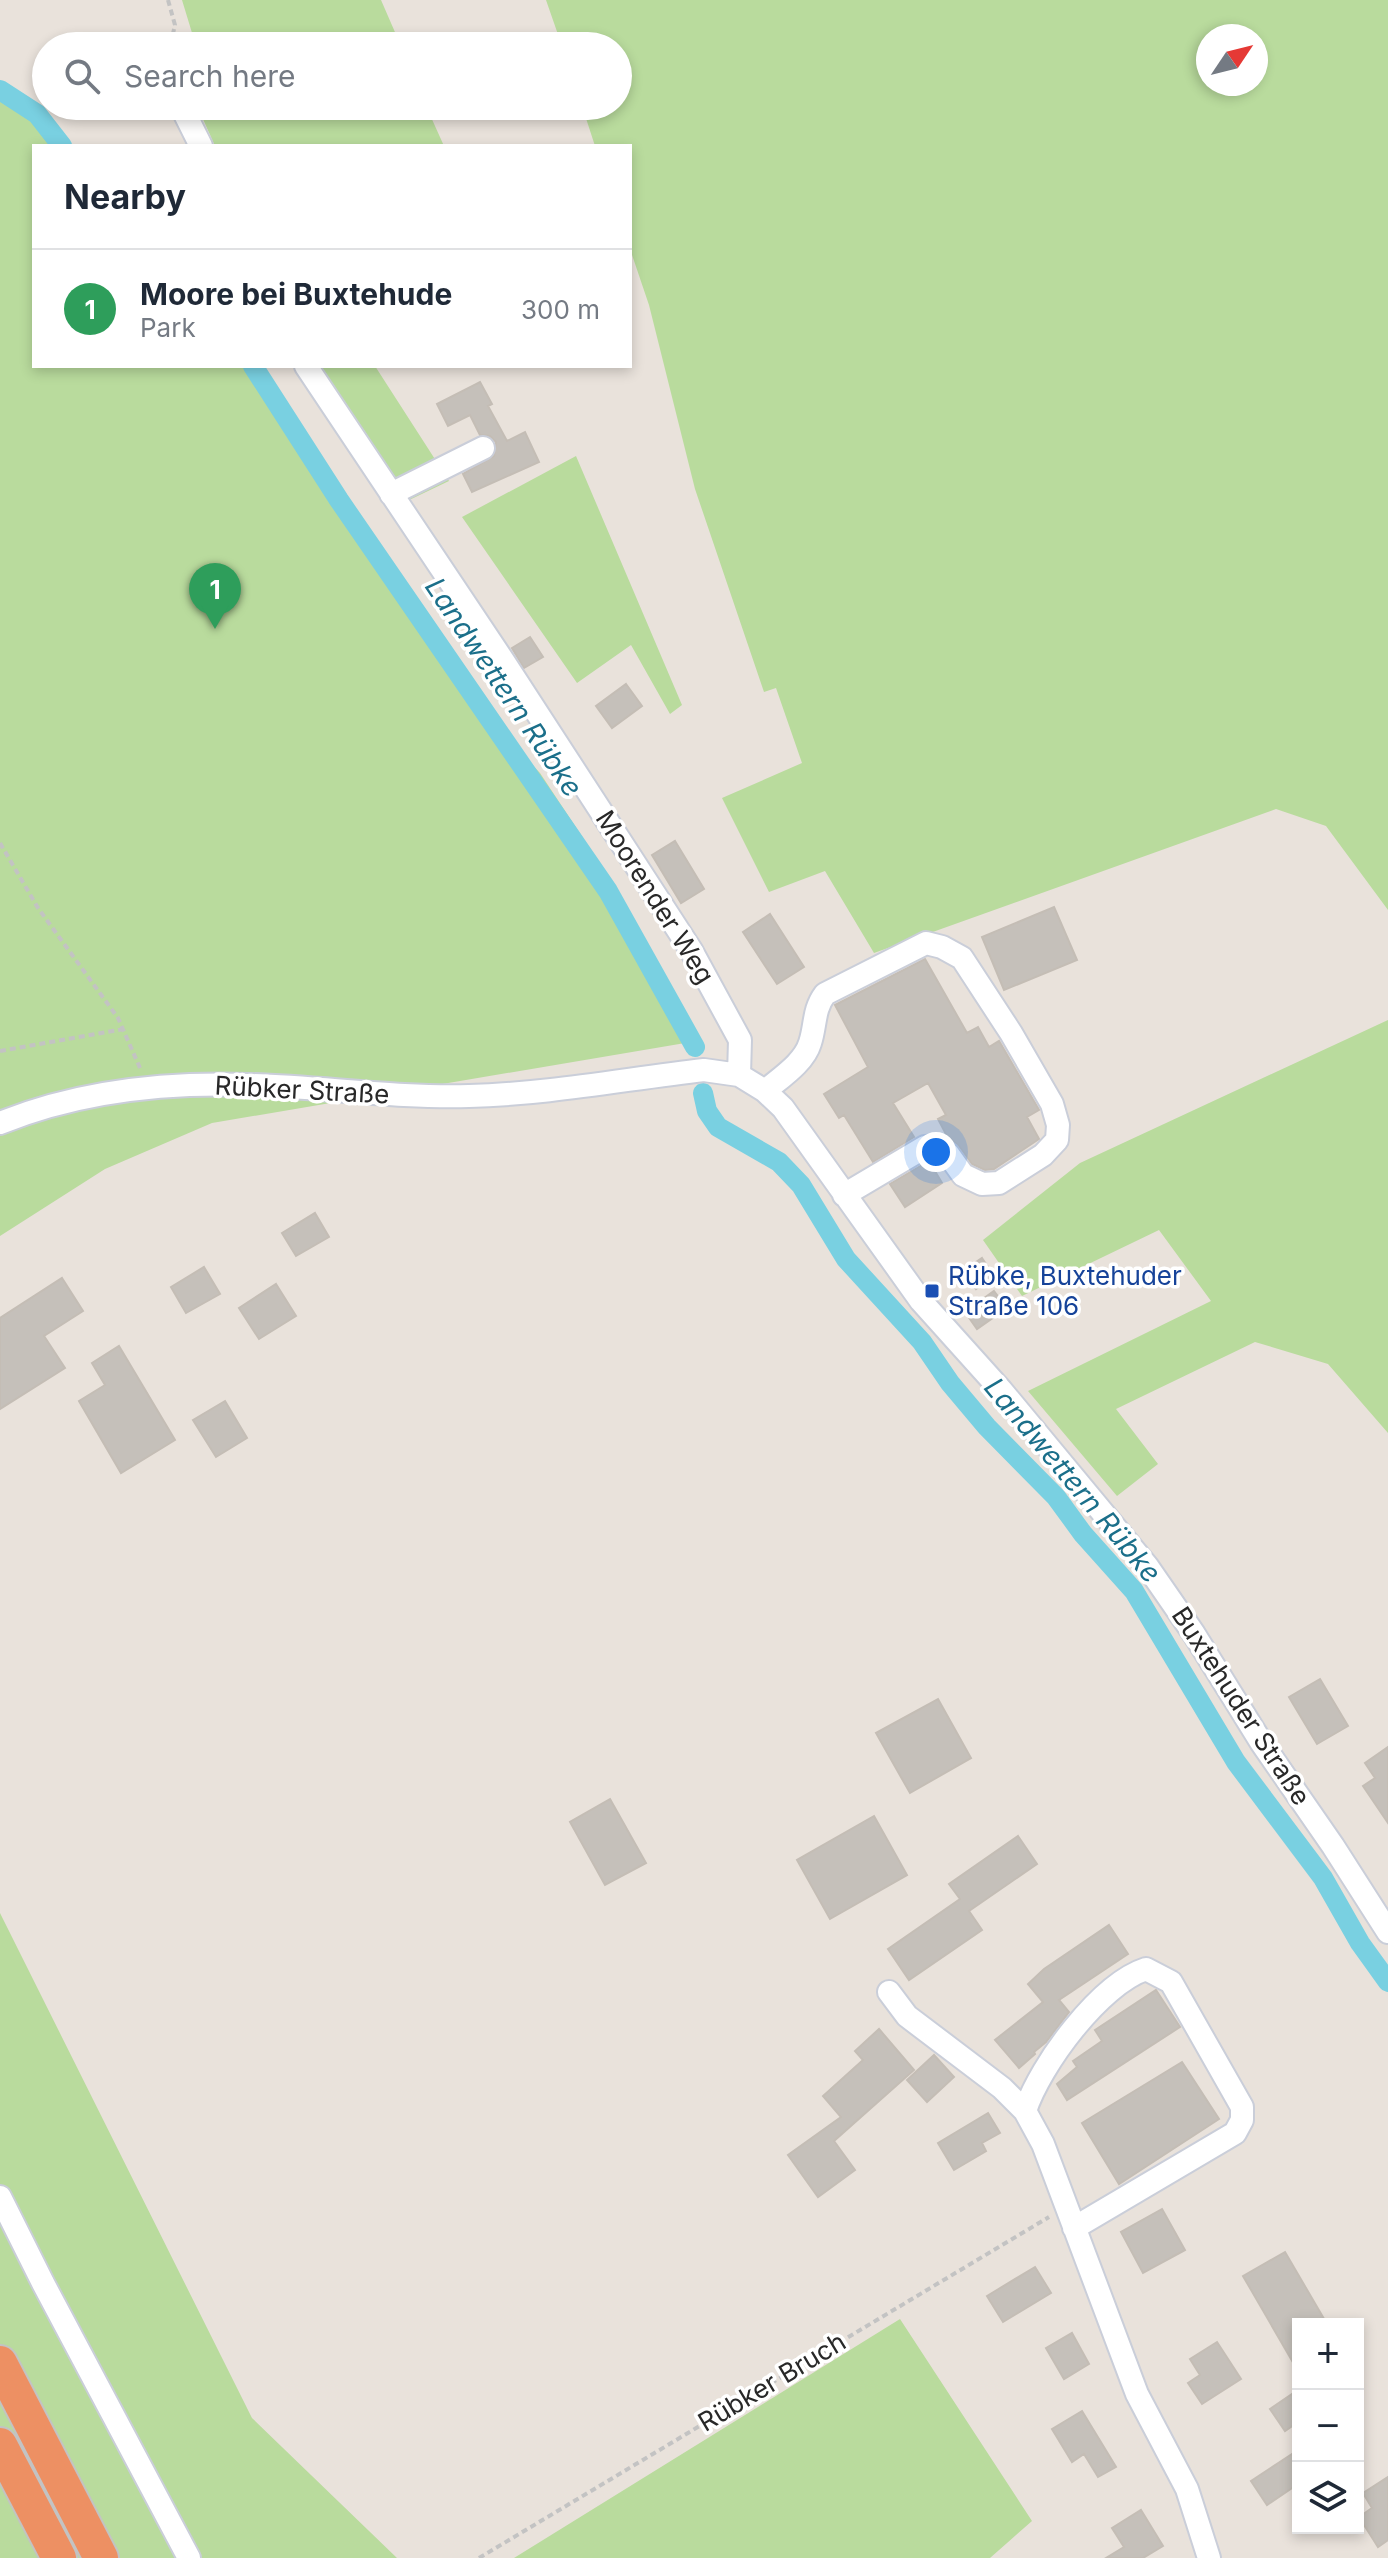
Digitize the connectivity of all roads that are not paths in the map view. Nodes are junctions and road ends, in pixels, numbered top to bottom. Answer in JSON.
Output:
{"nodes":[{"id":1,"x":188,"y":120,"type":"edge"},
{"id":2,"x":200,"y":144,"type":"edge"},
{"id":3,"x":307,"y":368,"type":"edge"},
{"id":4,"x":483,"y":448,"type":"dead end"},
{"id":5,"x":391,"y":494,"type":"junction"},
{"id":6,"x":739,"y":1075,"type":"junction"},
{"id":7,"x":609,"y":1083,"type":"joint"},
{"id":8,"x":765,"y":1091,"type":"junction"},
{"id":9,"x":0,"y":1123,"type":"edge"},
{"id":10,"x":844,"y":1195,"type":"junction"},
{"id":11,"x":1388,"y":1932,"type":"edge"},
{"id":12,"x":889,"y":1992,"type":"dead end"},
{"id":13,"x":1025,"y":2111,"type":"junction"},
{"id":14,"x":0,"y":2197,"type":"edge"},
{"id":15,"x":1070,"y":2218,"type":"junction"},
{"id":16,"x":0,"y":2363,"type":"edge"},
{"id":17,"x":0,"y":2445,"type":"edge"},
{"id":18,"x":59,"y":2558,"type":"edge"},
{"id":19,"x":101,"y":2558,"type":"edge"},
{"id":20,"x":189,"y":2558,"type":"edge"},
{"id":21,"x":1209,"y":2558,"type":"edge"}],
"edges":[{"from":1,"to":2,"type":"street"},
{"from":3,"to":5,"type":"street","name":"Moorender Weg"},
{"from":4,"to":5,"type":"street"},
{"from":5,"to":6,"type":"street","name":"Moorender Weg"},
{"from":6,"to":7,"type":"street","name":"Buxtehuder Straße"},
{"from":6,"to":8,"type":"street","name":"Buxtehuder Straße"},
{"from":7,"to":9,"type":"street","name":"Rübker Straße"},
{"from":8,"to":10,"type":"street","name":"Buxtehuder Straße"},
{"from":8,"to":10,"type":"street"},
{"from":10,"to":11,"type":"street","name":"Buxtehuder Straße"},
{"from":12,"to":13,"type":"street"},
{"from":13,"to":15,"type":"street"},
{"from":13,"to":15,"type":"street"},
{"from":14,"to":20,"type":"street"},
{"from":15,"to":21,"type":"street"},
{"from":16,"to":19,"type":"highway"},
{"from":17,"to":18,"type":"highway"}]}
